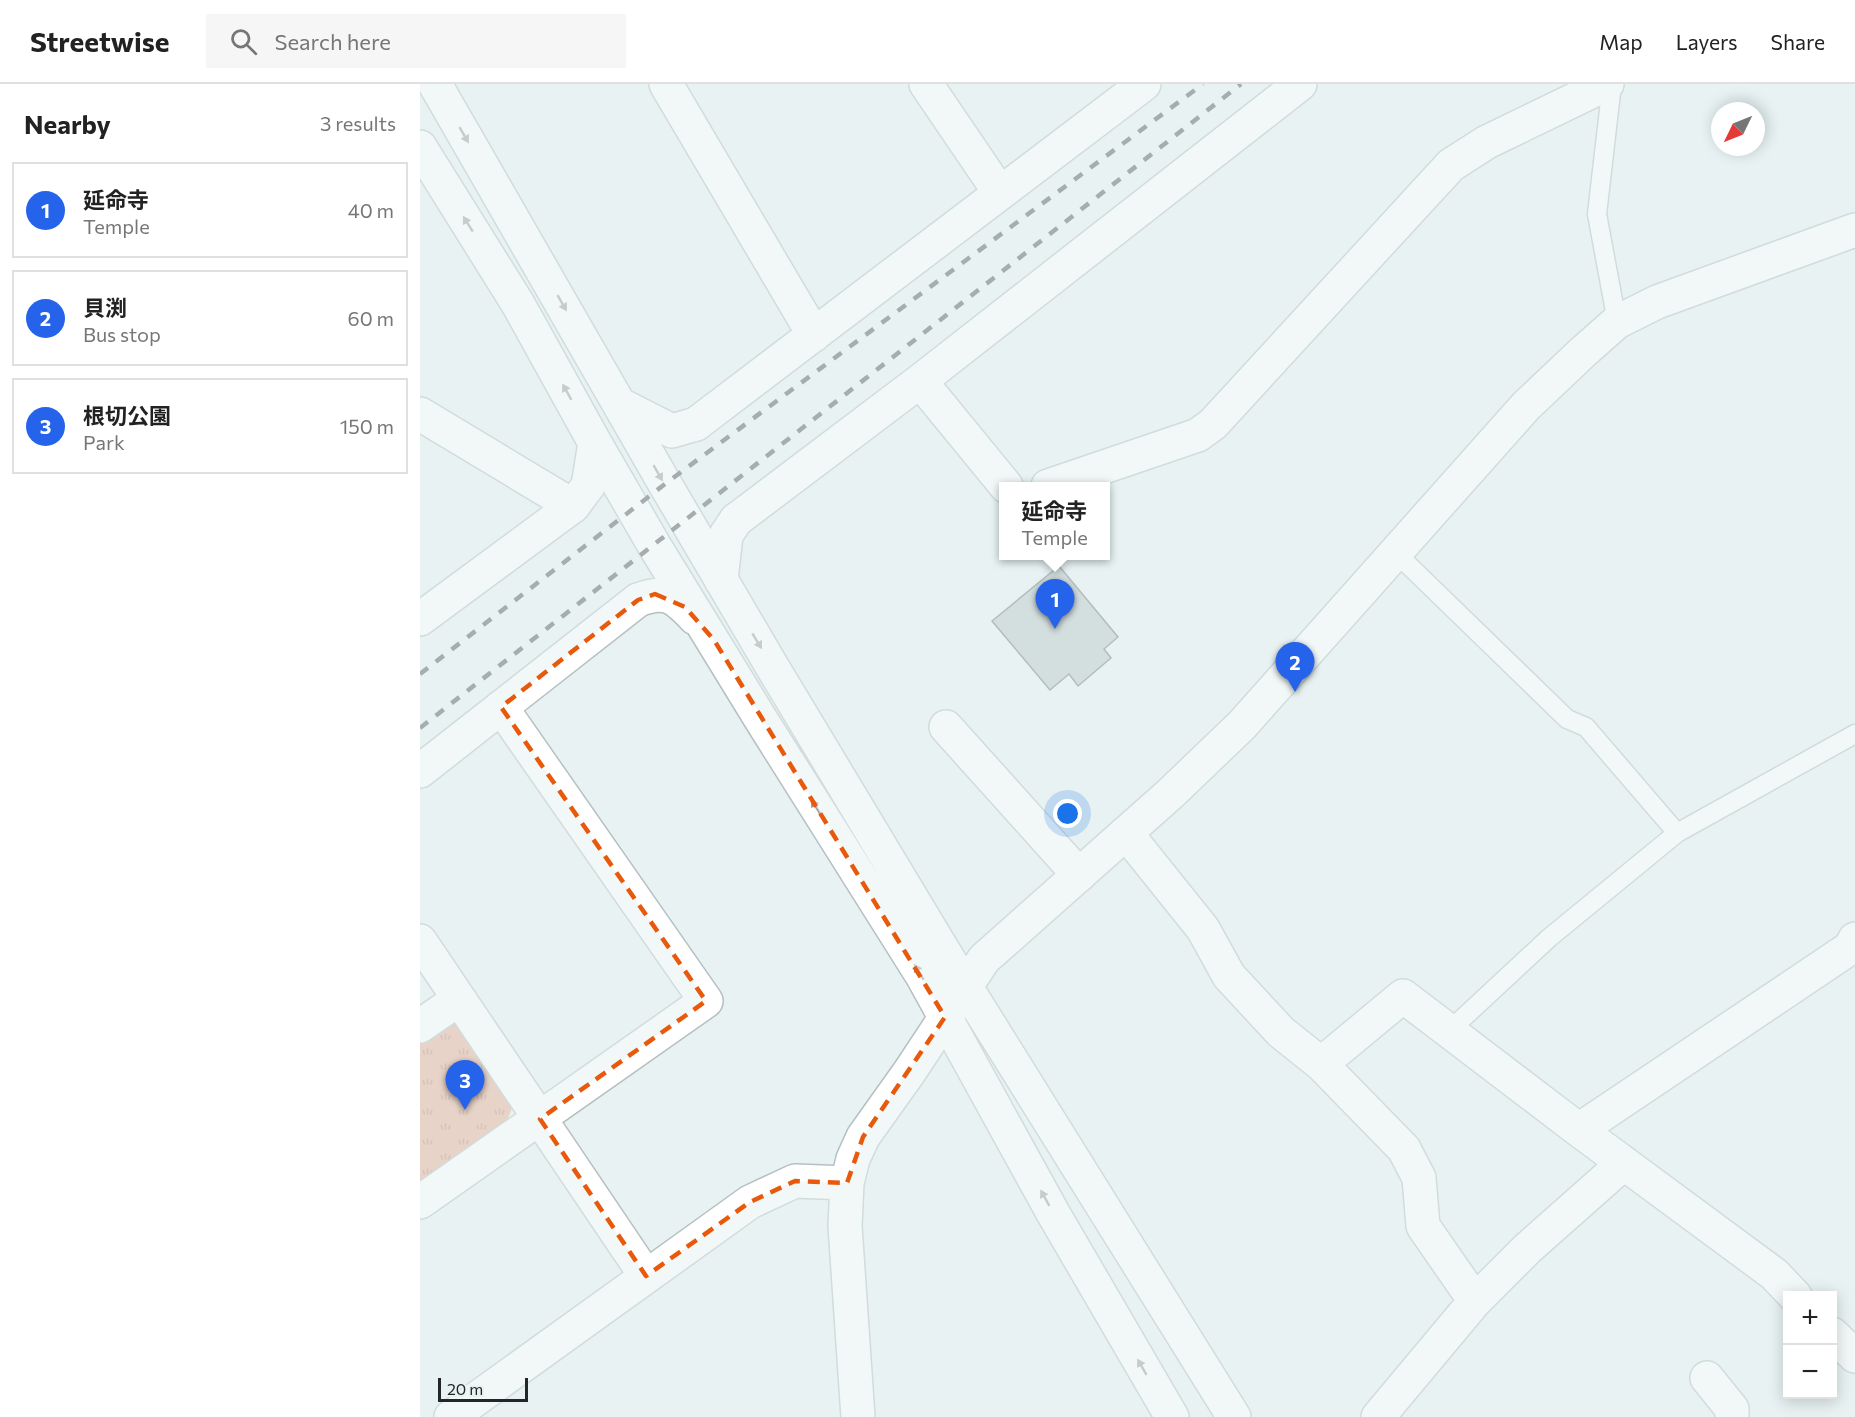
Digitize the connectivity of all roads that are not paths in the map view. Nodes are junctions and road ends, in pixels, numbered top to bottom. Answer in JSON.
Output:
{"nodes":[{"id":1,"x":435,"y":84,"type":"edge"},
{"id":2,"x":666,"y":84,"type":"edge"},
{"id":3,"x":926,"y":84,"type":"edge"},
{"id":4,"x":1144,"y":84,"type":"edge"},
{"id":5,"x":1300,"y":84,"type":"edge"},
{"id":6,"x":1607,"y":84,"type":"edge"},
{"id":7,"x":1612,"y":84,"type":"edge"},
{"id":8,"x":420,"y":147,"type":"edge"},
{"id":9,"x":1000,"y":193,"type":"junction"},
{"id":10,"x":1855,"y":230,"type":"edge"},
{"id":11,"x":1617,"y":322,"type":"junction"},
{"id":12,"x":814,"y":334,"type":"junction"},
{"id":13,"x":920,"y":381,"type":"junction"},
{"id":14,"x":619,"y":404,"type":"junction"},
{"id":15,"x":420,"y":414,"type":"edge"},
{"id":16,"x":595,"y":443,"type":"junction"},
{"id":17,"x":1003,"y":482,"type":"edge"},
{"id":18,"x":1060,"y":482,"type":"edge"},
{"id":19,"x":573,"y":506,"type":"junction"},
{"id":20,"x":1395,"y":552,"type":"junction"},
{"id":21,"x":721,"y":580,"type":"junction"},
{"id":22,"x":420,"y":619,"type":"edge"},
{"id":23,"x":714,"y":640,"type":"junction"},
{"id":24,"x":501,"y":707,"type":"junction"},
{"id":25,"x":946,"y":727,"type":"dead end"},
{"id":26,"x":1855,"y":734,"type":"edge"},
{"id":27,"x":420,"y":771,"type":"edge"},
{"id":28,"x":1126,"y":833,"type":"junction"},
{"id":29,"x":1677,"y":833,"type":"junction"},
{"id":30,"x":1079,"y":875,"type":"junction"},
{"id":31,"x":1855,"y":939,"type":"edge"},
{"id":32,"x":420,"y":941,"type":"edge"},
{"id":33,"x":965,"y":987,"type":"junction"},
{"id":34,"x":459,"y":999,"type":"junction"},
{"id":35,"x":945,"y":1017,"type":"junction"},
{"id":36,"x":420,"y":1026,"type":"edge"},
{"id":37,"x":1449,"y":1030,"type":"junction"},
{"id":38,"x":1321,"y":1064,"type":"junction"},
{"id":39,"x":540,"y":1119,"type":"junction"},
{"id":40,"x":1579,"y":1130,"type":"junction"},
{"id":41,"x":1624,"y":1163,"type":"junction"},
{"id":42,"x":847,"y":1183,"type":"junction"},
{"id":43,"x":420,"y":1202,"type":"edge"},
{"id":44,"x":646,"y":1276,"type":"junction"},
{"id":45,"x":1790,"y":1291,"type":"edge"},
{"id":46,"x":1475,"y":1301,"type":"junction"},
{"id":47,"x":1837,"y":1338,"type":"edge"},
{"id":48,"x":1855,"y":1356,"type":"edge"},
{"id":49,"x":1707,"y":1378,"type":"dead end"},
{"id":50,"x":451,"y":1417,"type":"edge"},
{"id":51,"x":858,"y":1417,"type":"edge"},
{"id":52,"x":1172,"y":1417,"type":"edge"},
{"id":53,"x":1234,"y":1417,"type":"edge"},
{"id":54,"x":1378,"y":1417,"type":"edge"},
{"id":55,"x":1732,"y":1417,"type":"edge"}],
"edges":[{"from":1,"to":14,"type":"street","one_way":true},
{"from":2,"to":12,"type":"street"},
{"from":3,"to":9,"type":"street"},
{"from":4,"to":9,"type":"street"},
{"from":5,"to":13,"type":"street"},
{"from":6,"to":18,"type":"street"},
{"from":7,"to":11,"type":"lane"},
{"from":16,"to":8,"type":"street","one_way":true},
{"from":9,"to":12,"type":"street"},
{"from":10,"to":11,"type":"street"},
{"from":11,"to":20,"type":"street"},
{"from":12,"to":14,"type":"street"},
{"from":13,"to":17,"type":"street"},
{"from":13,"to":21,"type":"street"},
{"from":14,"to":21,"type":"street","one_way":true},
{"from":15,"to":19,"type":"street"},
{"from":16,"to":19,"type":"street"},
{"from":16,"to":23,"type":"street"},
{"from":19,"to":22,"type":"street"},
{"from":20,"to":28,"type":"street"},
{"from":20,"to":29,"type":"lane"},
{"from":21,"to":33,"type":"street","one_way":true},
{"from":23,"to":24,"type":"street"},
{"from":35,"to":23,"type":"street","one_way":true},
{"from":24,"to":27,"type":"street"},
{"from":24,"to":39,"type":"street"},
{"from":25,"to":30,"type":"street"},
{"from":26,"to":29,"type":"lane"},
{"from":28,"to":30,"type":"street"},
{"from":28,"to":38,"type":"street"},
{"from":29,"to":37,"type":"lane"},
{"from":30,"to":33,"type":"street"},
{"from":31,"to":40,"type":"street"},
{"from":32,"to":34,"type":"street"},
{"from":33,"to":35,"type":"street"},
{"from":33,"to":53,"type":"street"},
{"from":34,"to":36,"type":"street"},
{"from":34,"to":39,"type":"street"},
{"from":35,"to":42,"type":"street"},
{"from":52,"to":35,"type":"street","one_way":true},
{"from":37,"to":38,"type":"street"},
{"from":37,"to":40,"type":"street"},
{"from":38,"to":46,"type":"street"},
{"from":39,"to":43,"type":"street"},
{"from":39,"to":44,"type":"street"},
{"from":40,"to":41,"type":"street"},
{"from":41,"to":45,"type":"street"},
{"from":41,"to":46,"type":"street"},
{"from":42,"to":44,"type":"street"},
{"from":42,"to":51,"type":"street"},
{"from":44,"to":50,"type":"street"},
{"from":46,"to":54,"type":"street"},
{"from":47,"to":48,"type":"street"},
{"from":49,"to":55,"type":"street"}]}
